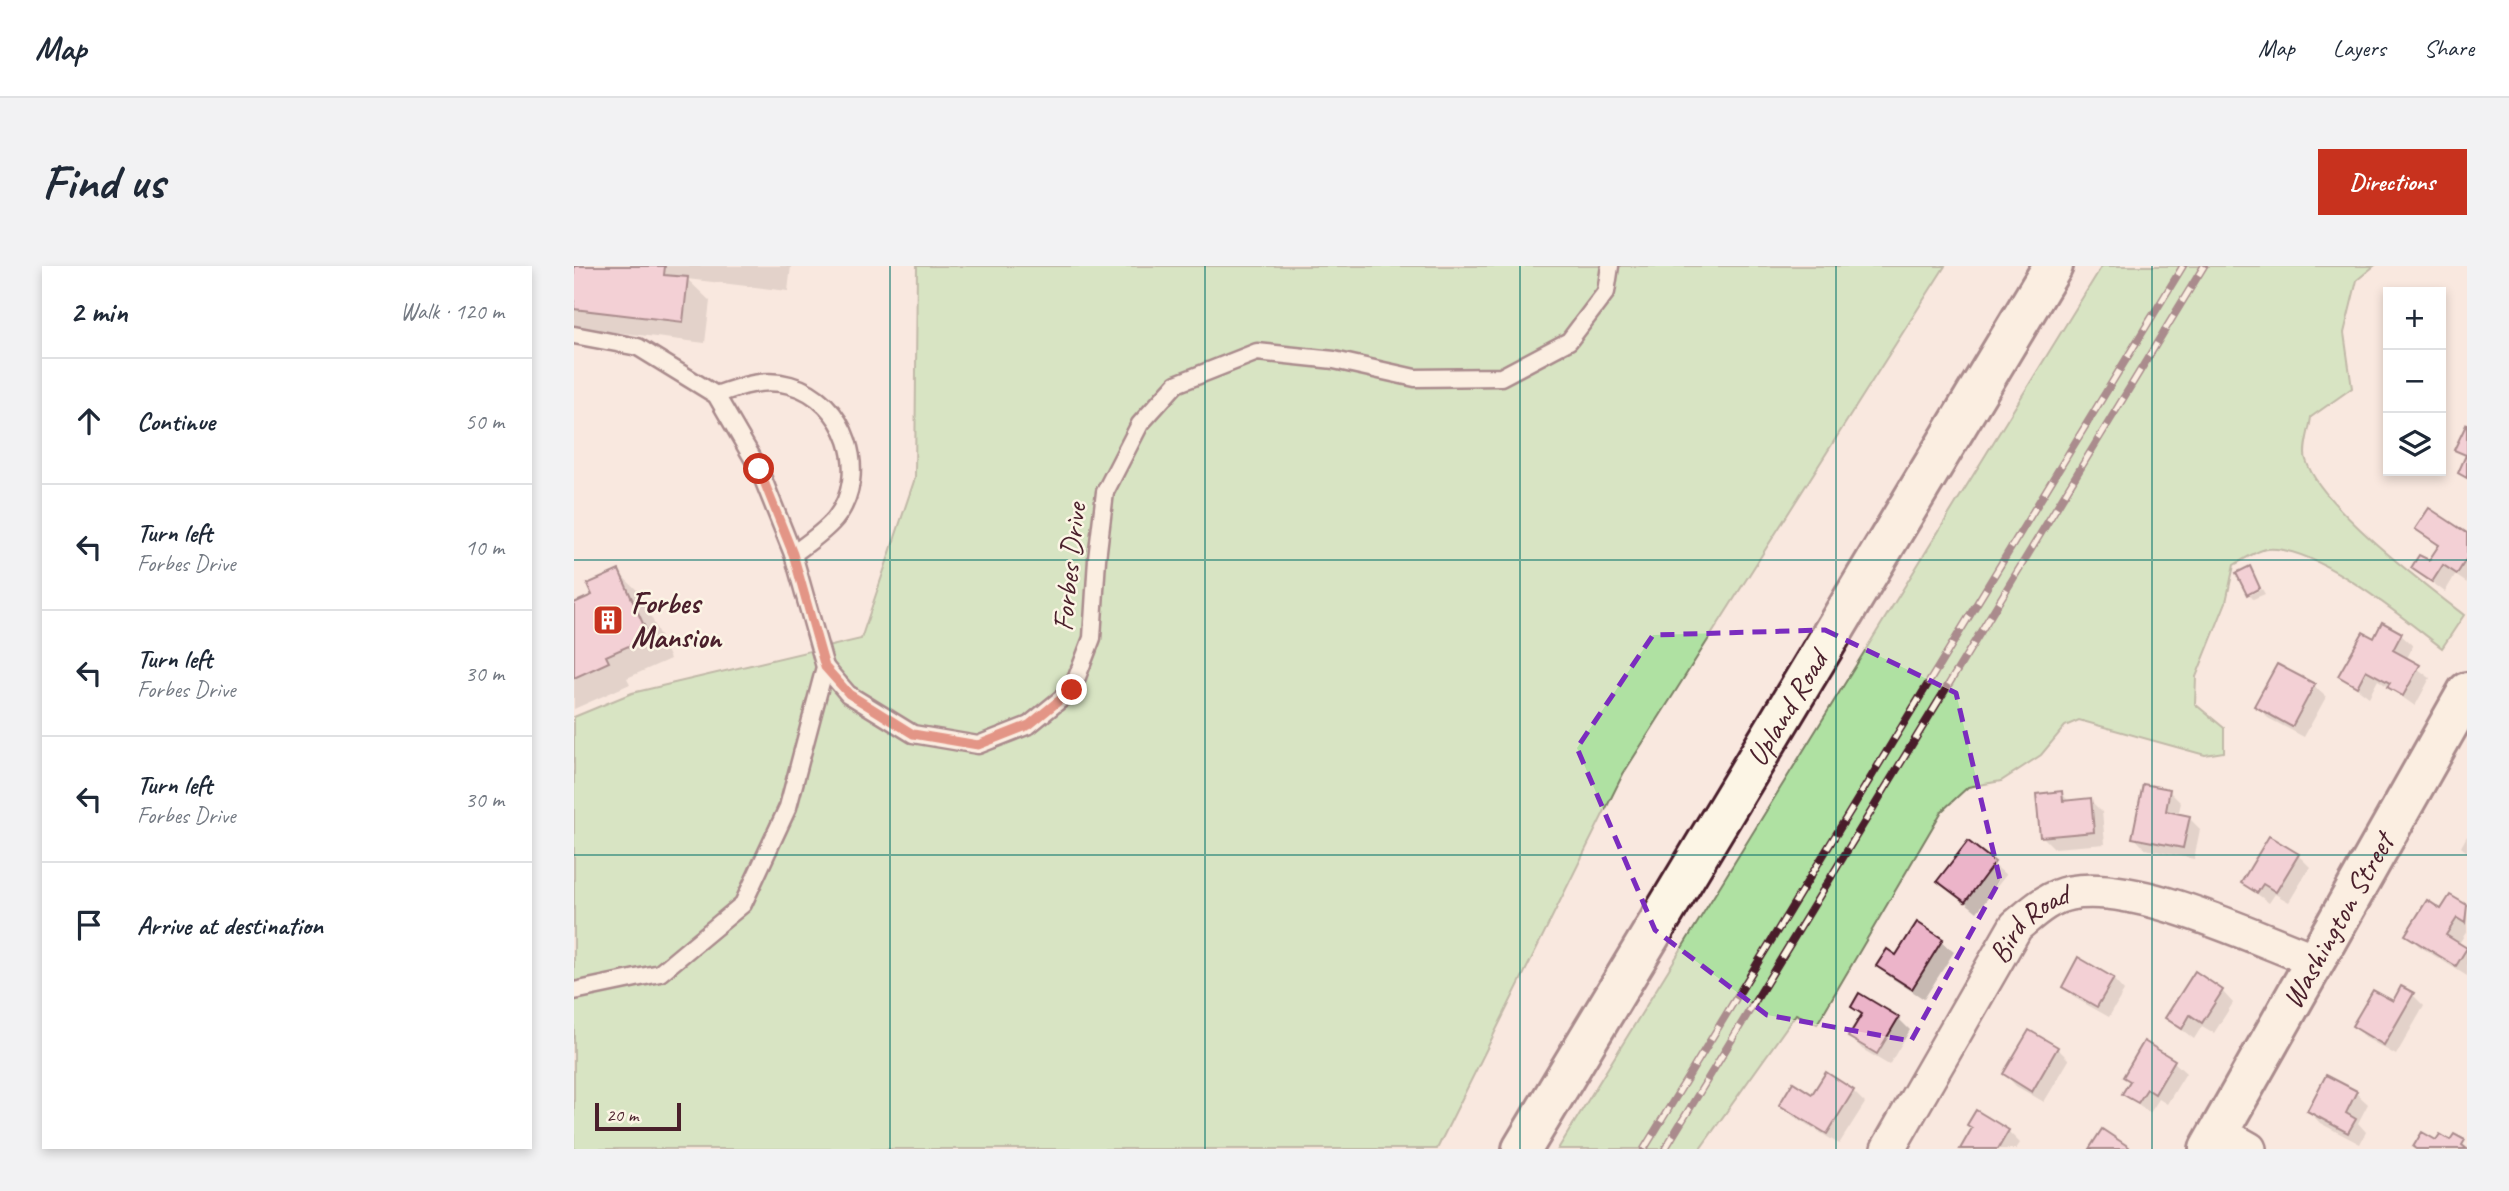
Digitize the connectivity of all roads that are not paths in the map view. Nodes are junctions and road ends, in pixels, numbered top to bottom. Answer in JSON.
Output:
{"nodes":[{"id":1,"x":1609,"y":266,"type":"edge"},
{"id":2,"x":2053,"y":266,"type":"edge"},
{"id":3,"x":574,"y":335,"type":"edge"},
{"id":4,"x":716,"y":395,"type":"junction"},
{"id":5,"x":793,"y":554,"type":"junction"},
{"id":6,"x":825,"y":667,"type":"junction"},
{"id":7,"x":2467,"y":692,"type":"edge"},
{"id":8,"x":2315,"y":960,"type":"junction"},
{"id":9,"x":574,"y":991,"type":"edge"},
{"id":10,"x":2226,"y":1143,"type":"edge"},
{"id":11,"x":1522,"y":1149,"type":"edge"},
{"id":12,"x":1888,"y":1149,"type":"edge"}],
"edges":[{"from":1,"to":6,"type":"lane","name":"Forbes Drive"},
{"from":2,"to":11,"type":"main road","name":"Upland Road"},
{"from":3,"to":4,"type":"lane"},
{"from":4,"to":5,"type":"lane"},
{"from":4,"to":5,"type":"lane"},
{"from":5,"to":6,"type":"lane"},
{"from":6,"to":9,"type":"lane"},
{"from":7,"to":8,"type":"main road","name":"Washington Street"},
{"from":8,"to":10,"type":"main road","name":"Washington Street"},
{"from":8,"to":12,"type":"street","name":"Bird Road"}]}
